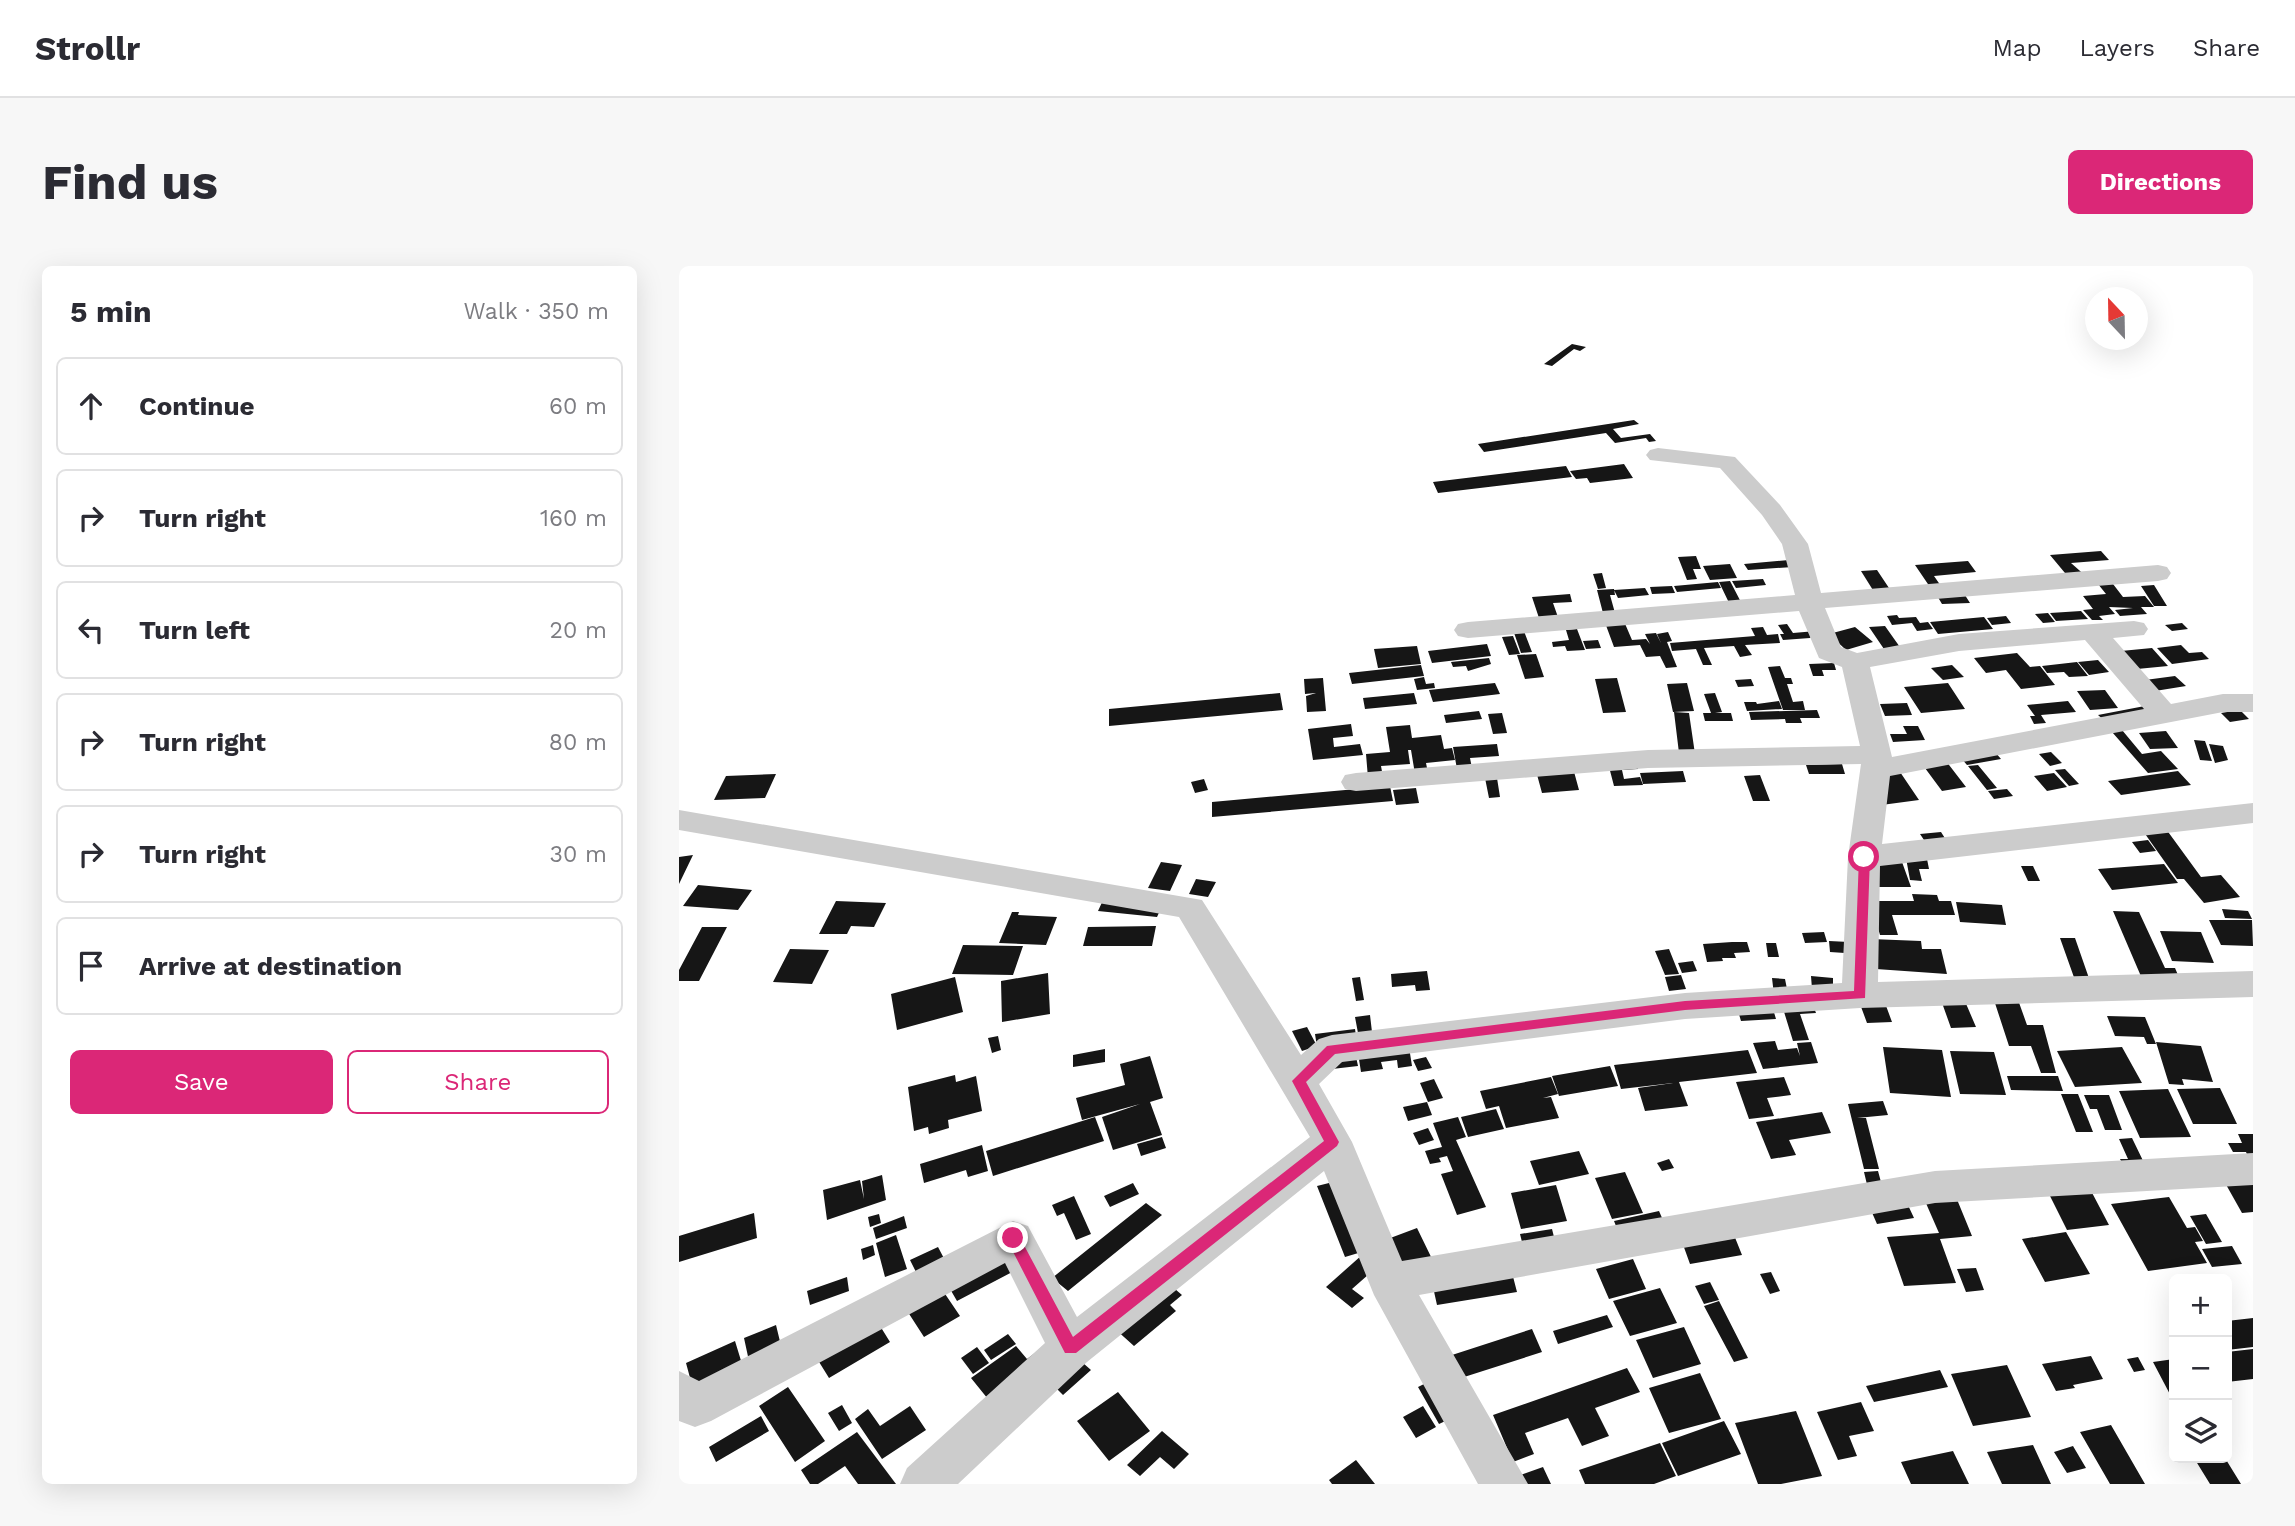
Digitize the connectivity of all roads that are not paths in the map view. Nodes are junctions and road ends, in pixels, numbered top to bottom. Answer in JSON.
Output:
{"nodes":[{"id":1,"x":1658,"y":455,"type":"dead end"},
{"id":2,"x":2158,"y":573,"type":"dead end"},
{"id":3,"x":1810,"y":602,"type":"junction"},
{"id":4,"x":2134,"y":629,"type":"dead end"},
{"id":5,"x":1468,"y":630,"type":"dead end"},
{"id":6,"x":2092,"y":631,"type":"junction"},
{"id":7,"x":1855,"y":662,"type":"junction"},
{"id":8,"x":2253,"y":703,"type":"edge"},
{"id":9,"x":2164,"y":714,"type":"junction"},
{"id":10,"x":1877,"y":762,"type":"junction"},
{"id":11,"x":1356,"y":782,"type":"dead end"},
{"id":12,"x":2253,"y":813,"type":"edge"},
{"id":13,"x":679,"y":820,"type":"edge"},
{"id":14,"x":1864,"y":857,"type":"junction"},
{"id":15,"x":2253,"y":984,"type":"edge"},
{"id":16,"x":1860,"y":995,"type":"junction"},
{"id":17,"x":1299,"y":1081,"type":"junction"},
{"id":18,"x":1332,"y":1142,"type":"junction"},
{"id":19,"x":2253,"y":1170,"type":"edge"},
{"id":20,"x":1389,"y":1282,"type":"junction"},
{"id":21,"x":1071,"y":1348,"type":"junction"},
{"id":22,"x":679,"y":1392,"type":"edge"},
{"id":23,"x":924,"y":1484,"type":"edge"},
{"id":24,"x":1504,"y":1484,"type":"edge"}],
"edges":[{"from":1,"to":3,"type":"street"},
{"from":2,"to":3,"type":"street"},
{"from":3,"to":5,"type":"street"},
{"from":3,"to":7,"type":"street"},
{"from":4,"to":6,"type":"street"},
{"from":6,"to":7,"type":"street"},
{"from":6,"to":9,"type":"street"},
{"from":7,"to":10,"type":"street"},
{"from":8,"to":9,"type":"street"},
{"from":9,"to":10,"type":"street"},
{"from":10,"to":11,"type":"street"},
{"from":10,"to":14,"type":"street"},
{"from":12,"to":14,"type":"street"},
{"from":13,"to":17,"type":"street"},
{"from":14,"to":16,"type":"street"},
{"from":15,"to":16,"type":"street"},
{"from":16,"to":17,"type":"street"},
{"from":17,"to":18,"type":"street"},
{"from":18,"to":20,"type":"street"},
{"from":18,"to":21,"type":"street"},
{"from":19,"to":20,"type":"street"},
{"from":20,"to":24,"type":"street"},
{"from":21,"to":22,"type":"street"},
{"from":21,"to":23,"type":"street"}]}
